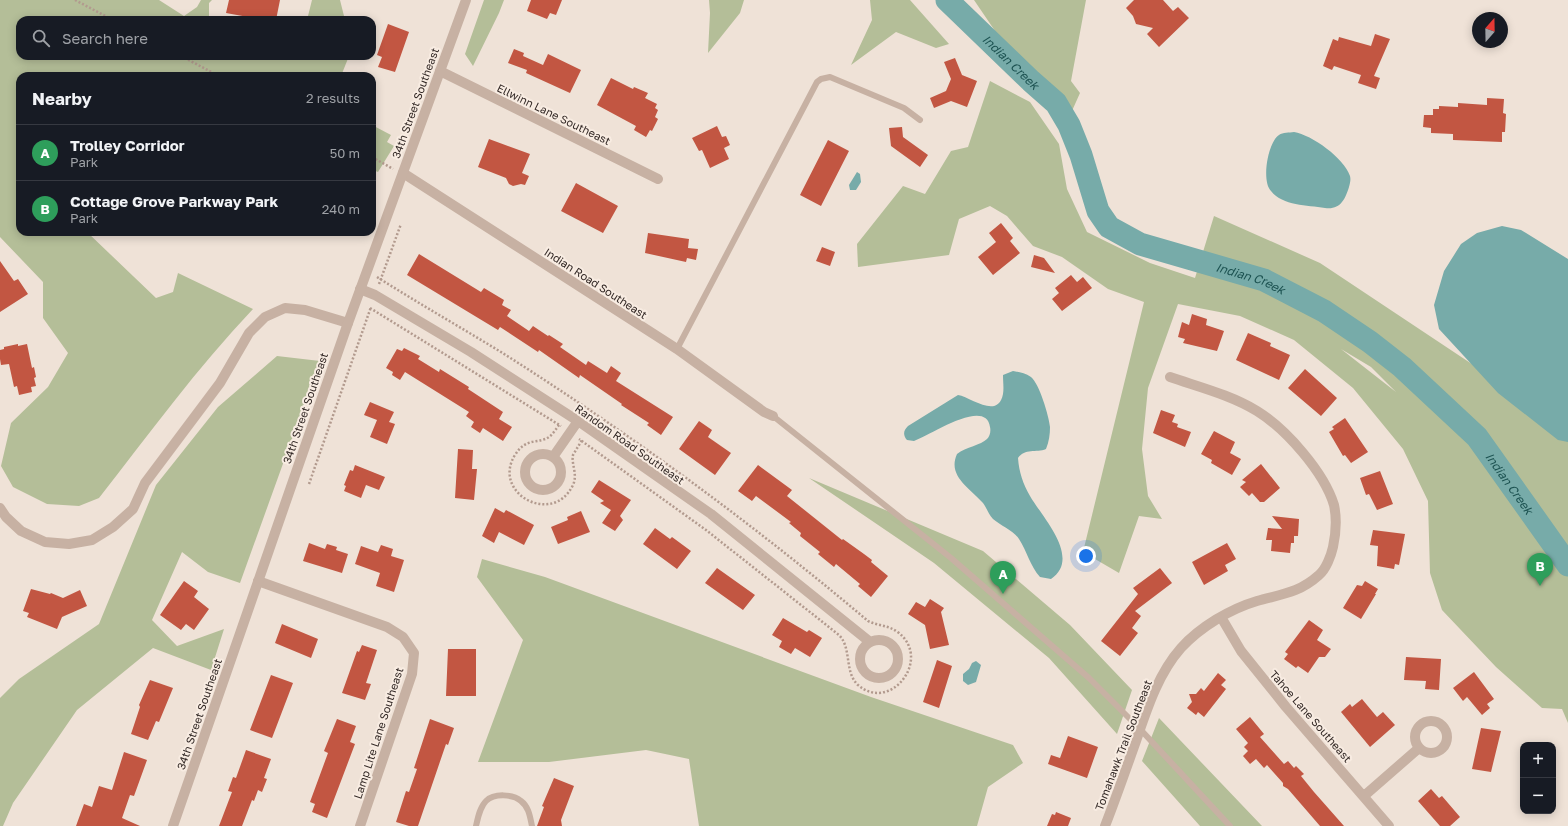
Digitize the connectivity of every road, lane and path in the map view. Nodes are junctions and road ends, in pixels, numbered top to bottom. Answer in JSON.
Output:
{"nodes":[{"id":1,"x":75,"y":0,"type":"edge"},
{"id":2,"x":466,"y":0,"type":"edge"},
{"id":3,"x":105,"y":16,"type":"edge"},
{"id":4,"x":189,"y":60,"type":"edge"},
{"id":5,"x":440,"y":71,"type":"junction"},
{"id":6,"x":211,"y":72,"type":"edge"},
{"id":7,"x":920,"y":120,"type":"dead end"},
{"id":8,"x":376,"y":159,"type":"edge"},
{"id":9,"x":403,"y":173,"type":"junction"},
{"id":10,"x":658,"y":179,"type":"dead end"},
{"id":11,"x":401,"y":224,"type":"dead end"},
{"id":12,"x":379,"y":284,"type":"dead end"},
{"id":13,"x":360,"y":289,"type":"junction"},
{"id":14,"x":348,"y":323,"type":"junction"},
{"id":15,"x":677,"y":348,"type":"junction"},
{"id":16,"x":1170,"y":377,"type":"dead end"},
{"id":17,"x":773,"y":416,"type":"joint"},
{"id":18,"x":578,"y":421,"type":"junction"},
{"id":19,"x":584,"y":437,"type":"dead end"},
{"id":20,"x":553,"y":457,"type":"dead end"},
{"id":21,"x":309,"y":484,"type":"dead end"},
{"id":22,"x":0,"y":508,"type":"edge"},
{"id":23,"x":258,"y":580,"type":"junction"},
{"id":24,"x":1221,"y":617,"type":"junction"},
{"id":25,"x":870,"y":642,"type":"dead end"},
{"id":26,"x":1140,"y":729,"type":"junction"},
{"id":27,"x":1419,"y":748,"type":"dead end"},
{"id":28,"x":1364,"y":796,"type":"junction"},
{"id":29,"x":172,"y":826,"type":"edge"},
{"id":30,"x":360,"y":826,"type":"edge"},
{"id":31,"x":476,"y":826,"type":"edge"},
{"id":32,"x":532,"y":826,"type":"edge"},
{"id":33,"x":1105,"y":826,"type":"edge"},
{"id":34,"x":1230,"y":826,"type":"edge"},
{"id":35,"x":1389,"y":826,"type":"edge"}],
"edges":[{"from":1,"to":3,"type":"path"},
{"from":2,"to":5,"type":"street","name":"34th Street Southeast"},
{"from":4,"to":6,"type":"path"},
{"from":5,"to":9,"type":"street","name":"34th Street Southeast"},
{"from":5,"to":10,"type":"street","name":"Ellwinn Lane Southeast"},
{"from":7,"to":15,"type":"lane"},
{"from":8,"to":9,"type":"path"},
{"from":9,"to":13,"type":"street","name":"34th Street Southeast"},
{"from":9,"to":15,"type":"street","name":"Indian Road Southeast"},
{"from":11,"to":12,"type":"path"},
{"from":13,"to":14,"type":"street","name":"34th Street Southeast"},
{"from":13,"to":18,"type":"street","name":"Random Road Southeast"},
{"from":14,"to":22,"type":"street"},
{"from":14,"to":23,"type":"street","name":"34th Street Southeast"},
{"from":15,"to":17,"type":"street","name":"Indian Road Southeast"},
{"from":16,"to":24,"type":"street","name":"Tomahawk Trail Southeast"},
{"from":17,"to":26,"type":"lane"},
{"from":18,"to":20,"type":"street"},
{"from":18,"to":25,"type":"street","name":"Random Road Southeast"},
{"from":19,"to":21,"type":"path"},
{"from":23,"to":29,"type":"street","name":"34th Street Southeast"},
{"from":23,"to":30,"type":"street","name":"Lamp Lite Lane Southeast"},
{"from":24,"to":26,"type":"street","name":"Tomahawk Trail Southeast"},
{"from":24,"to":28,"type":"street","name":"Tahoe Lane Southeast"},
{"from":26,"to":33,"type":"street","name":"Tomahawk Trail Southeast"},
{"from":26,"to":34,"type":"lane"},
{"from":27,"to":28,"type":"street"},
{"from":28,"to":35,"type":"street","name":"Tahoe Lane Southeast"},
{"from":31,"to":32,"type":"lane"}]}
